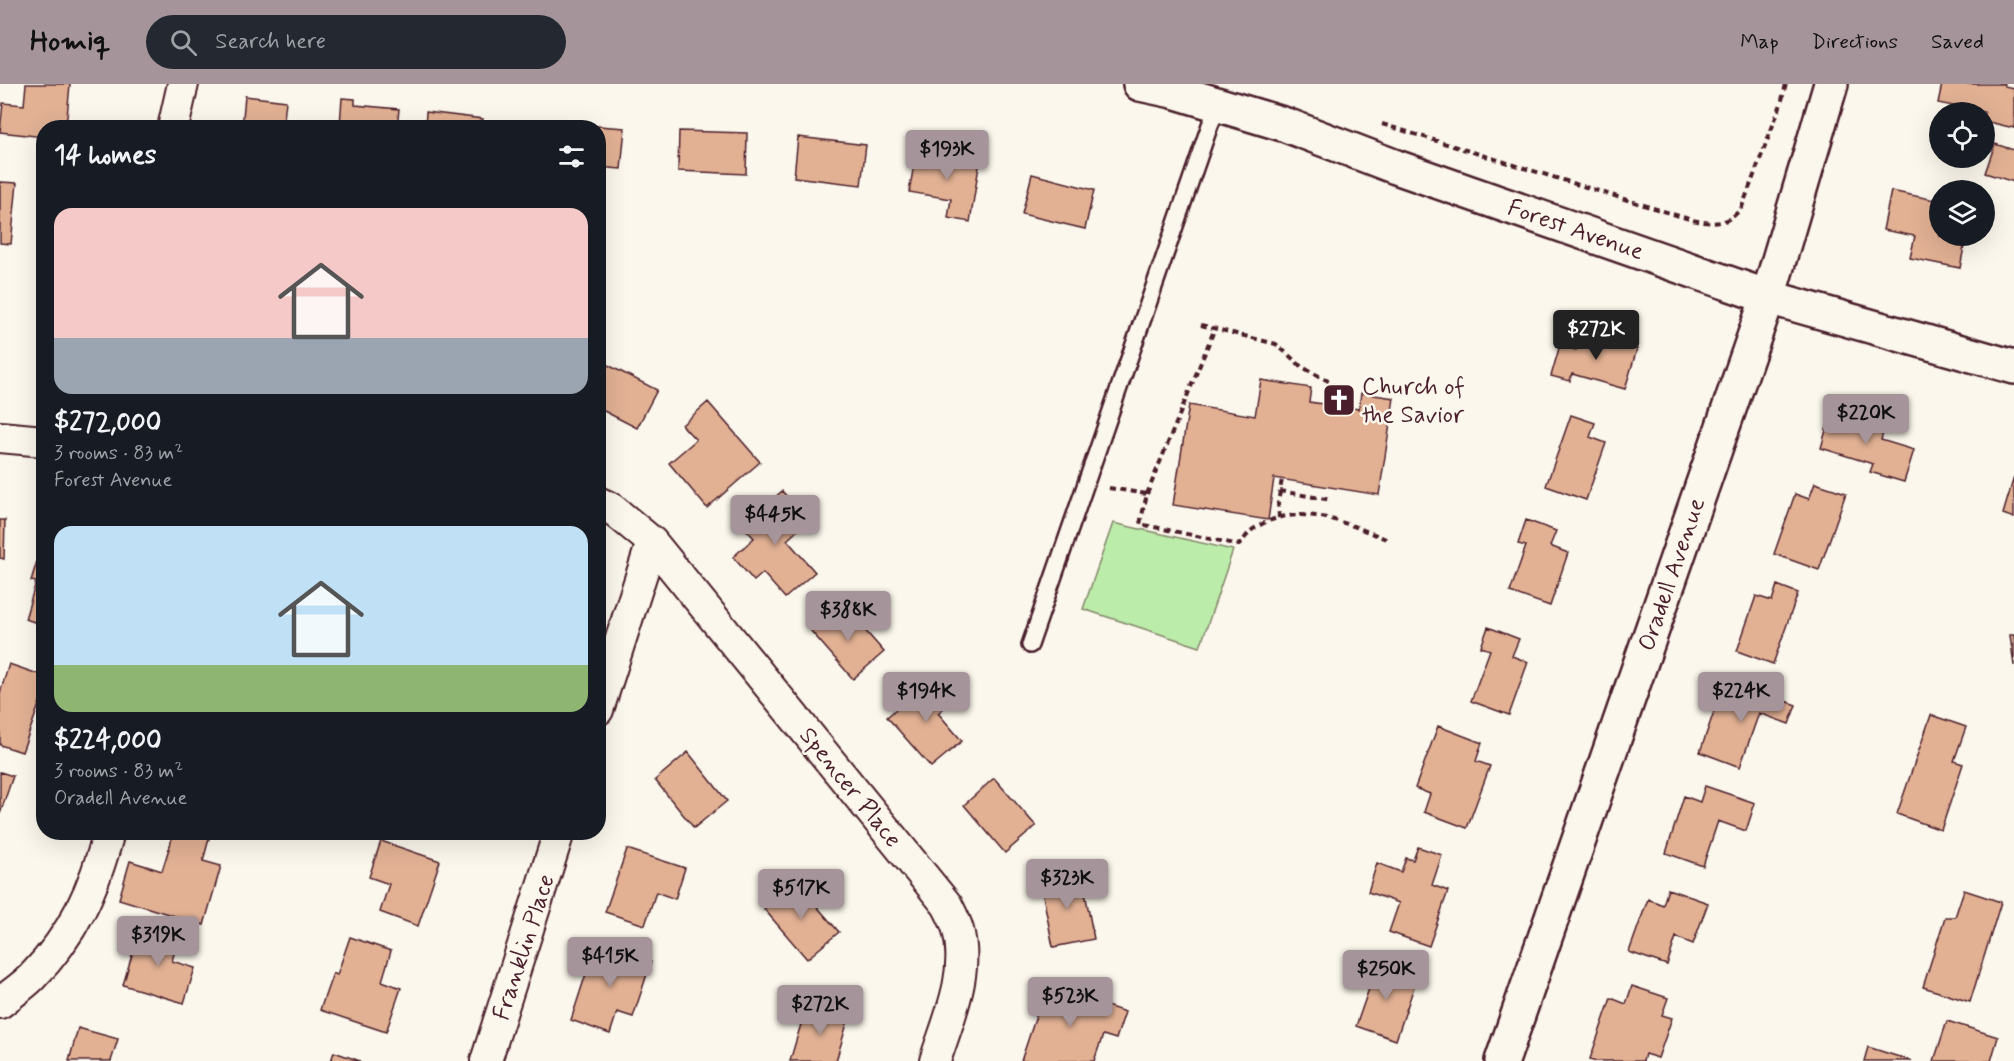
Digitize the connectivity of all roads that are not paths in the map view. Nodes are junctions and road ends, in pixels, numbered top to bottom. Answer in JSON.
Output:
{"nodes":[{"id":1,"x":183,"y":84,"type":"edge"},
{"id":2,"x":1831,"y":84,"type":"edge"},
{"id":3,"x":1145,"y":85,"type":"edge"},
{"id":4,"x":1219,"y":105,"type":"junction"},
{"id":5,"x":175,"y":120,"type":"edge"},
{"id":6,"x":1768,"y":297,"type":"junction"},
{"id":7,"x":2014,"y":367,"type":"edge"},
{"id":8,"x":0,"y":436,"type":"edge"},
{"id":9,"x":36,"y":440,"type":"edge"},
{"id":10,"x":606,"y":506,"type":"edge"},
{"id":11,"x":652,"y":542,"type":"junction"},
{"id":12,"x":1030,"y":645,"type":"dead end"},
{"id":13,"x":606,"y":685,"type":"edge"},
{"id":14,"x":107,"y":840,"type":"edge"},
{"id":15,"x":556,"y":840,"type":"edge"},
{"id":16,"x":0,"y":1003,"type":"edge"},
{"id":17,"x":486,"y":1061,"type":"edge"},
{"id":18,"x":935,"y":1061,"type":"edge"},
{"id":19,"x":1502,"y":1061,"type":"edge"}],
"edges":[{"from":1,"to":5,"type":"street"},
{"from":2,"to":6,"type":"main road","name":"Oradell Avenue"},
{"from":3,"to":4,"type":"main road","name":"Forest Avenue"},
{"from":4,"to":6,"type":"main road","name":"Forest Avenue"},
{"from":4,"to":12,"type":"lane"},
{"from":6,"to":7,"type":"main road","name":"Forest Avenue"},
{"from":6,"to":19,"type":"main road","name":"Oradell Avenue"},
{"from":8,"to":9,"type":"street"},
{"from":10,"to":11,"type":"street","name":"Spencer Place"},
{"from":11,"to":13,"type":"street"},
{"from":11,"to":18,"type":"street","name":"Spencer Place"},
{"from":14,"to":16,"type":"street"},
{"from":15,"to":17,"type":"street","name":"Franklin Place"}]}
